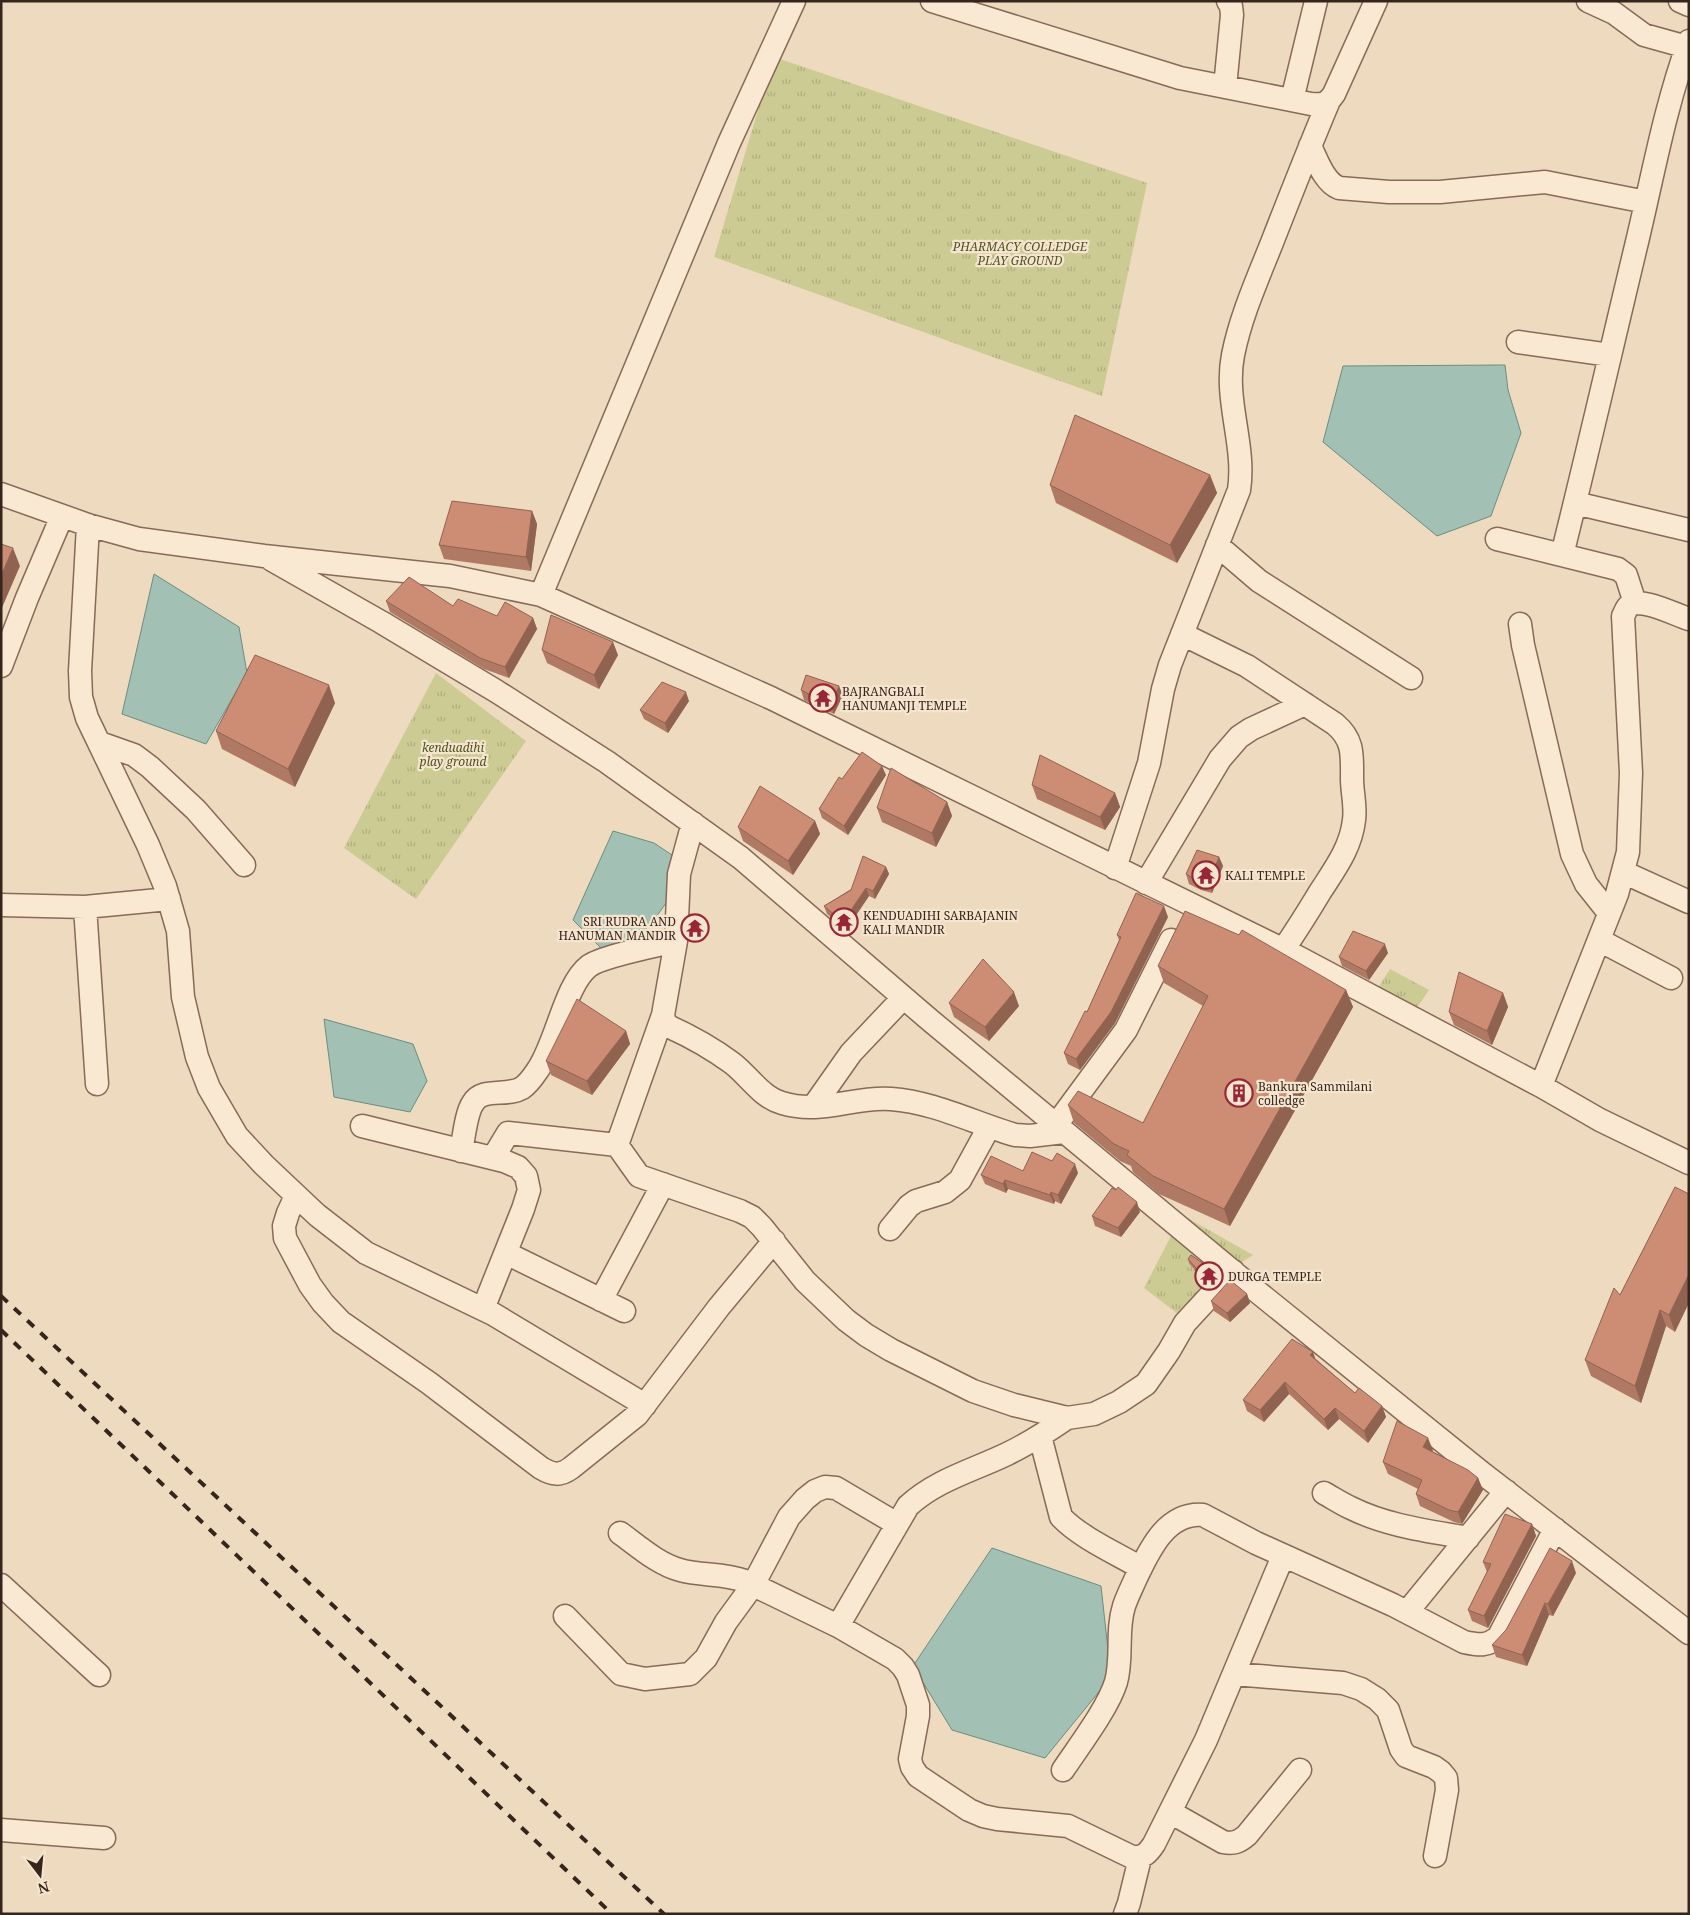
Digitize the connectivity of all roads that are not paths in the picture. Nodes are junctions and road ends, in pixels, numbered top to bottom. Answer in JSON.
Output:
{"nodes":[{"id":1,"x":794,"y":1,"type":"edge"},
{"id":2,"x":932,"y":1,"type":"edge"},
{"id":3,"x":1228,"y":1,"type":"edge"},
{"id":4,"x":1316,"y":1,"type":"edge"},
{"id":5,"x":1376,"y":1,"type":"edge"},
{"id":6,"x":1588,"y":1,"type":"edge"},
{"id":7,"x":1680,"y":1,"type":"edge"},
{"id":8,"x":1689,"y":5,"type":"edge"},
{"id":9,"x":1688,"y":44,"type":"edge"},
{"id":10,"x":1225,"y":87,"type":"junction"},
{"id":11,"x":1292,"y":100,"type":"junction"},
{"id":12,"x":1328,"y":102,"type":"junction"},
{"id":13,"x":1310,"y":146,"type":"junction"},
{"id":14,"x":1646,"y":202,"type":"junction"},
{"id":15,"x":1518,"y":342,"type":"dead end"},
{"id":16,"x":1610,"y":354,"type":"junction"},
{"id":17,"x":1,"y":494,"type":"edge"},
{"id":18,"x":1575,"y":503,"type":"junction"},
{"id":19,"x":62,"y":516,"type":"junction"},
{"id":20,"x":88,"y":525,"type":"junction"},
{"id":21,"x":1689,"y":530,"type":"edge"},
{"id":22,"x":1497,"y":539,"type":"dead end"},
{"id":23,"x":1217,"y":545,"type":"junction"},
{"id":24,"x":1562,"y":555,"type":"junction"},
{"id":25,"x":264,"y":556,"type":"junction"},
{"id":26,"x":541,"y":595,"type":"junction"},
{"id":27,"x":1635,"y":602,"type":"junction"},
{"id":28,"x":1688,"y":613,"type":"edge"},
{"id":29,"x":1520,"y":624,"type":"dead end"},
{"id":30,"x":1182,"y":634,"type":"junction"},
{"id":31,"x":1,"y":666,"type":"edge"},
{"id":32,"x":1411,"y":678,"type":"dead end"},
{"id":33,"x":1305,"y":704,"type":"junction"},
{"id":34,"x":100,"y":743,"type":"junction"},
{"id":35,"x":692,"y":823,"type":"junction"},
{"id":36,"x":244,"y":865,"type":"dead end"},
{"id":37,"x":1115,"y":868,"type":"junction"},
{"id":38,"x":1623,"y":872,"type":"junction"},
{"id":39,"x":1146,"y":884,"type":"junction"},
{"id":40,"x":168,"y":899,"type":"junction"},
{"id":41,"x":1689,"y":902,"type":"edge"},
{"id":42,"x":1189,"y":904,"type":"junction"},
{"id":43,"x":1,"y":905,"type":"edge"},
{"id":44,"x":85,"y":907,"type":"junction"},
{"id":45,"x":1609,"y":913,"type":"junction"},
{"id":46,"x":1599,"y":940,"type":"junction"},
{"id":47,"x":676,"y":941,"type":"junction"},
{"id":48,"x":1283,"y":950,"type":"junction"},
{"id":49,"x":1671,"y":978,"type":"dead end"},
{"id":50,"x":903,"y":998,"type":"junction"},
{"id":51,"x":663,"y":1015,"type":"junction"},
{"id":52,"x":97,"y":1084,"type":"dead end"},
{"id":53,"x":1541,"y":1086,"type":"junction"},
{"id":54,"x":813,"y":1107,"type":"junction"},
{"id":55,"x":362,"y":1126,"type":"dead end"},
{"id":56,"x":989,"y":1127,"type":"junction"},
{"id":57,"x":1060,"y":1129,"type":"junction"},
{"id":58,"x":617,"y":1145,"type":"junction"},
{"id":59,"x":462,"y":1150,"type":"junction"},
{"id":60,"x":493,"y":1158,"type":"junction"},
{"id":61,"x":1689,"y":1163,"type":"edge"},
{"id":62,"x":662,"y":1184,"type":"junction"},
{"id":63,"x":296,"y":1196,"type":"junction"},
{"id":64,"x":890,"y":1229,"type":"dead end"},
{"id":65,"x":774,"y":1241,"type":"junction"},
{"id":66,"x":506,"y":1253,"type":"junction"},
{"id":67,"x":1232,"y":1271,"type":"junction"},
{"id":68,"x":602,"y":1300,"type":"junction"},
{"id":69,"x":483,"y":1309,"type":"junction"},
{"id":70,"x":624,"y":1311,"type":"dead end"},
{"id":71,"x":645,"y":1405,"type":"junction"},
{"id":72,"x":1067,"y":1418,"type":"junction"},
{"id":73,"x":1040,"y":1436,"type":"junction"},
{"id":74,"x":1506,"y":1491,"type":"junction"},
{"id":75,"x":1324,"y":1493,"type":"dead end"},
{"id":76,"x":897,"y":1524,"type":"junction"},
{"id":77,"x":1555,"y":1529,"type":"junction"},
{"id":78,"x":620,"y":1533,"type":"dead end"},
{"id":79,"x":1468,"y":1538,"type":"junction"},
{"id":80,"x":1283,"y":1556,"type":"junction"},
{"id":81,"x":1141,"y":1568,"type":"junction"},
{"id":82,"x":1,"y":1585,"type":"edge"},
{"id":83,"x":753,"y":1585,"type":"junction"},
{"id":84,"x":1407,"y":1612,"type":"junction"},
{"id":85,"x":565,"y":1616,"type":"dead end"},
{"id":86,"x":838,"y":1626,"type":"junction"},
{"id":87,"x":1689,"y":1633,"type":"edge"},
{"id":88,"x":1234,"y":1674,"type":"junction"},
{"id":89,"x":99,"y":1675,"type":"dead end"},
{"id":90,"x":1063,"y":1770,"type":"dead end"},
{"id":91,"x":1300,"y":1770,"type":"dead end"},
{"id":92,"x":1170,"y":1812,"type":"junction"},
{"id":93,"x":1,"y":1830,"type":"edge"},
{"id":94,"x":104,"y":1838,"type":"dead end"},
{"id":95,"x":1435,"y":1856,"type":"dead end"},
{"id":96,"x":1140,"y":1858,"type":"junction"},
{"id":97,"x":1124,"y":1914,"type":"edge"}],
"edges":[{"from":1,"to":26,"type":"street"},
{"from":2,"to":10,"type":"street"},
{"from":3,"to":10,"type":"street"},
{"from":4,"to":11,"type":"street"},
{"from":5,"to":12,"type":"street"},
{"from":6,"to":9,"type":"street"},
{"from":7,"to":8,"type":"street"},
{"from":9,"to":14,"type":"street"},
{"from":10,"to":11,"type":"street"},
{"from":11,"to":12,"type":"street"},
{"from":12,"to":13,"type":"street"},
{"from":13,"to":14,"type":"street"},
{"from":13,"to":23,"type":"street"},
{"from":14,"to":16,"type":"street"},
{"from":15,"to":16,"type":"street"},
{"from":16,"to":18,"type":"street"},
{"from":17,"to":19,"type":"street"},
{"from":18,"to":21,"type":"street"},
{"from":18,"to":24,"type":"street"},
{"from":19,"to":20,"type":"street"},
{"from":19,"to":31,"type":"street"},
{"from":20,"to":25,"type":"street"},
{"from":20,"to":34,"type":"street"},
{"from":22,"to":24,"type":"street"},
{"from":23,"to":30,"type":"street"},
{"from":23,"to":32,"type":"street"},
{"from":24,"to":27,"type":"street"},
{"from":25,"to":26,"type":"street"},
{"from":25,"to":35,"type":"street"},
{"from":26,"to":37,"type":"street"},
{"from":27,"to":28,"type":"street"},
{"from":27,"to":38,"type":"street"},
{"from":29,"to":45,"type":"street"},
{"from":30,"to":33,"type":"street"},
{"from":30,"to":37,"type":"street"},
{"from":33,"to":39,"type":"street"},
{"from":33,"to":48,"type":"street"},
{"from":34,"to":36,"type":"street"},
{"from":34,"to":40,"type":"street"},
{"from":35,"to":47,"type":"street"},
{"from":35,"to":50,"type":"street"},
{"from":37,"to":39,"type":"street"},
{"from":38,"to":41,"type":"street"},
{"from":38,"to":45,"type":"street"},
{"from":39,"to":42,"type":"street"},
{"from":40,"to":44,"type":"street"},
{"from":40,"to":63,"type":"street"},
{"from":42,"to":48,"type":"street"},
{"from":42,"to":57,"type":"street"},
{"from":43,"to":44,"type":"street"},
{"from":44,"to":52,"type":"street"},
{"from":45,"to":46,"type":"street"},
{"from":46,"to":49,"type":"street"},
{"from":46,"to":53,"type":"street"},
{"from":47,"to":51,"type":"street"},
{"from":47,"to":59,"type":"street"},
{"from":48,"to":53,"type":"street"},
{"from":50,"to":54,"type":"street"},
{"from":50,"to":57,"type":"street"},
{"from":51,"to":54,"type":"street"},
{"from":51,"to":58,"type":"street"},
{"from":53,"to":61,"type":"street"},
{"from":54,"to":56,"type":"street"},
{"from":55,"to":59,"type":"street"},
{"from":56,"to":57,"type":"street"},
{"from":56,"to":64,"type":"street"},
{"from":57,"to":67,"type":"street"},
{"from":58,"to":60,"type":"street"},
{"from":58,"to":62,"type":"street"},
{"from":59,"to":60,"type":"street"},
{"from":60,"to":66,"type":"street"},
{"from":62,"to":65,"type":"street"},
{"from":62,"to":68,"type":"street"},
{"from":63,"to":69,"type":"street"},
{"from":63,"to":71,"type":"street"},
{"from":65,"to":71,"type":"street"},
{"from":65,"to":72,"type":"street"},
{"from":66,"to":68,"type":"street"},
{"from":66,"to":69,"type":"street"},
{"from":67,"to":72,"type":"street"},
{"from":67,"to":74,"type":"street"},
{"from":68,"to":70,"type":"street"},
{"from":69,"to":71,"type":"street"},
{"from":72,"to":73,"type":"street"},
{"from":73,"to":76,"type":"street"},
{"from":73,"to":81,"type":"street"},
{"from":74,"to":77,"type":"street"},
{"from":74,"to":79,"type":"street"},
{"from":75,"to":79,"type":"street"},
{"from":76,"to":83,"type":"street"},
{"from":76,"to":86,"type":"street"},
{"from":77,"to":84,"type":"street"},
{"from":77,"to":87,"type":"street"},
{"from":78,"to":83,"type":"street"},
{"from":79,"to":84,"type":"street"},
{"from":80,"to":81,"type":"street"},
{"from":80,"to":84,"type":"street"},
{"from":80,"to":88,"type":"street"},
{"from":81,"to":90,"type":"street"},
{"from":82,"to":89,"type":"street"},
{"from":83,"to":85,"type":"street"},
{"from":83,"to":86,"type":"street"},
{"from":86,"to":96,"type":"street"},
{"from":88,"to":92,"type":"street"},
{"from":88,"to":95,"type":"street"},
{"from":91,"to":92,"type":"street"},
{"from":92,"to":96,"type":"street"},
{"from":93,"to":94,"type":"street"},
{"from":96,"to":97,"type":"street"}]}
